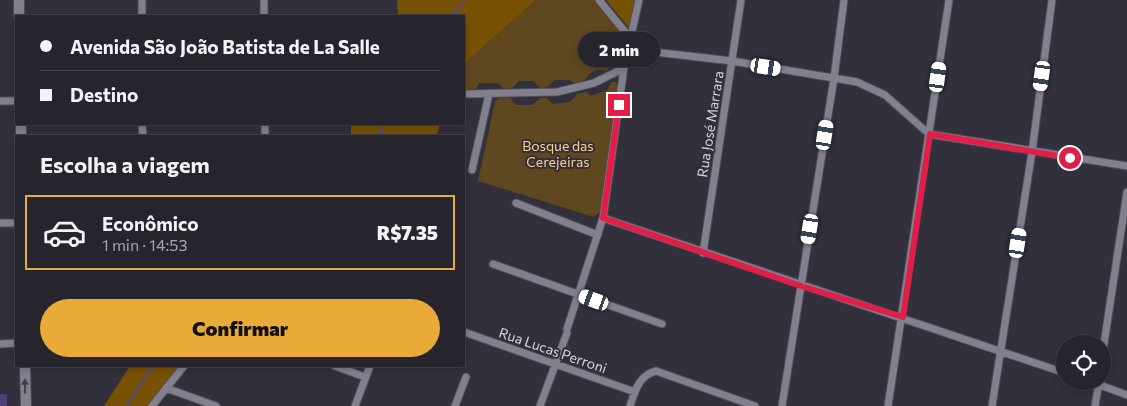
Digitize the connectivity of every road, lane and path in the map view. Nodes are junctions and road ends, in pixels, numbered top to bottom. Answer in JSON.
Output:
{"nodes":[{"id":1,"x":19,"y":0,"type":"edge"},
{"id":2,"x":142,"y":0,"type":"edge"},
{"id":3,"x":264,"y":0,"type":"edge"},
{"id":4,"x":599,"y":0,"type":"edge"},
{"id":5,"x":639,"y":0,"type":"edge"},
{"id":6,"x":741,"y":0,"type":"edge"},
{"id":7,"x":844,"y":0,"type":"edge"},
{"id":8,"x":949,"y":0,"type":"edge"},
{"id":9,"x":1052,"y":0,"type":"edge"},
{"id":10,"x":19,"y":15,"type":"edge"},
{"id":11,"x":142,"y":15,"type":"edge"},
{"id":12,"x":264,"y":15,"type":"edge"},
{"id":13,"x":630,"y":39,"type":"junction"},
{"id":14,"x":628,"y":49,"type":"junction"},
{"id":15,"x":732,"y":61,"type":"junction"},
{"id":16,"x":624,"y":68,"type":"junction"},
{"id":17,"x":834,"y":78,"type":"junction"},
{"id":18,"x":465,"y":94,"type":"edge"},
{"id":19,"x":489,"y":94,"type":"junction"},
{"id":20,"x":0,"y":101,"type":"edge"},
{"id":21,"x":15,"y":101,"type":"edge"},
{"id":22,"x":930,"y":134,"type":"junction"},
{"id":23,"x":1032,"y":152,"type":"junction"},
{"id":24,"x":1127,"y":166,"type":"edge"},
{"id":25,"x":472,"y":170,"type":"dead end"},
{"id":26,"x":1127,"y":192,"type":"edge"},
{"id":27,"x":516,"y":204,"type":"dead end"},
{"id":28,"x":603,"y":218,"type":"junction"},
{"id":29,"x":15,"y":222,"type":"edge"},
{"id":30,"x":0,"y":223,"type":"edge"},
{"id":31,"x":598,"y":235,"type":"junction"},
{"id":32,"x":703,"y":253,"type":"junction"},
{"id":33,"x":493,"y":264,"type":"dead end"},
{"id":34,"x":801,"y":286,"type":"junction"},
{"id":35,"x":577,"y":294,"type":"junction"},
{"id":36,"x":903,"y":317,"type":"junction"},
{"id":37,"x":662,"y":324,"type":"dead end"},
{"id":38,"x":465,"y":332,"type":"edge"},
{"id":39,"x":1105,"y":335,"type":"edge"},
{"id":40,"x":15,"y":343,"type":"edge"},
{"id":41,"x":0,"y":344,"type":"edge"},
{"id":42,"x":1001,"y":352,"type":"junction"},
{"id":43,"x":555,"y":364,"type":"junction"},
{"id":44,"x":25,"y":367,"type":"edge"},
{"id":45,"x":183,"y":367,"type":"edge"},
{"id":46,"x":338,"y":367,"type":"edge"},
{"id":47,"x":370,"y":367,"type":"edge"},
{"id":48,"x":1056,"y":370,"type":"edge"},
{"id":49,"x":365,"y":377,"type":"junction"},
{"id":50,"x":466,"y":377,"type":"dead end"},
{"id":51,"x":166,"y":388,"type":"junction"},
{"id":52,"x":1111,"y":388,"type":"edge"},
{"id":53,"x":1098,"y":390,"type":"edge"},
{"id":54,"x":635,"y":392,"type":"junction"},
{"id":55,"x":1127,"y":395,"type":"edge"},
{"id":56,"x":26,"y":406,"type":"edge"},
{"id":57,"x":152,"y":406,"type":"edge"},
{"id":58,"x":216,"y":406,"type":"edge"},
{"id":59,"x":355,"y":406,"type":"edge"},
{"id":60,"x":455,"y":406,"type":"edge"},
{"id":61,"x":540,"y":406,"type":"edge"},
{"id":62,"x":630,"y":406,"type":"edge"},
{"id":63,"x":755,"y":406,"type":"edge"},
{"id":64,"x":782,"y":406,"type":"edge"},
{"id":65,"x":888,"y":406,"type":"edge"},
{"id":66,"x":992,"y":406,"type":"edge"},
{"id":67,"x":1095,"y":406,"type":"edge"}],
"edges":[{"from":1,"to":10,"type":"street"},
{"from":2,"to":11,"type":"street"},
{"from":3,"to":12,"type":"street"},
{"from":4,"to":13,"type":"street"},
{"from":5,"to":13,"type":"street"},
{"from":6,"to":15,"type":"street","name":"Rua José Marrara"},
{"from":7,"to":17,"type":"street"},
{"from":8,"to":22,"type":"street"},
{"from":9,"to":23,"type":"street"},
{"from":13,"to":14,"type":"street"},
{"from":14,"to":15,"type":"street"},
{"from":14,"to":16,"type":"street"},
{"from":15,"to":17,"type":"street"},
{"from":15,"to":32,"type":"street","name":"Rua José Marrara"},
{"from":16,"to":19,"type":"street"},
{"from":16,"to":28,"type":"street"},
{"from":17,"to":22,"type":"street"},
{"from":17,"to":34,"type":"street"},
{"from":18,"to":19,"type":"street"},
{"from":19,"to":25,"type":"street"},
{"from":20,"to":21,"type":"street"},
{"from":22,"to":23,"type":"street"},
{"from":22,"to":36,"type":"street"},
{"from":23,"to":24,"type":"street"},
{"from":23,"to":42,"type":"street"},
{"from":26,"to":39,"type":"street"},
{"from":27,"to":31,"type":"street"},
{"from":28,"to":31,"type":"street"},
{"from":28,"to":32,"type":"street"},
{"from":29,"to":30,"type":"street"},
{"from":31,"to":35,"type":"street"},
{"from":32,"to":34,"type":"street"},
{"from":33,"to":35,"type":"street"},
{"from":34,"to":36,"type":"street"},
{"from":34,"to":64,"type":"street"},
{"from":35,"to":37,"type":"street"},
{"from":35,"to":43,"type":"street"},
{"from":36,"to":42,"type":"street"},
{"from":36,"to":65,"type":"street"},
{"from":38,"to":43,"type":"street","name":"Rua Lucas Perroni"},
{"from":40,"to":41,"type":"street"},
{"from":42,"to":48,"type":"street"},
{"from":42,"to":66,"type":"street"},
{"from":43,"to":54,"type":"street","name":"Rua Lucas Perroni"},
{"from":43,"to":61,"type":"street"},
{"from":56,"to":44,"type":"street","one_way":true},
{"from":45,"to":51,"type":"street"},
{"from":46,"to":49,"type":"street"},
{"from":47,"to":49,"type":"street"},
{"from":49,"to":59,"type":"street"},
{"from":50,"to":60,"type":"street"},
{"from":51,"to":57,"type":"street"},
{"from":51,"to":58,"type":"street"},
{"from":52,"to":55,"type":"street"},
{"from":53,"to":67,"type":"street"},
{"from":54,"to":62,"type":"street"},
{"from":54,"to":63,"type":"street"}]}
